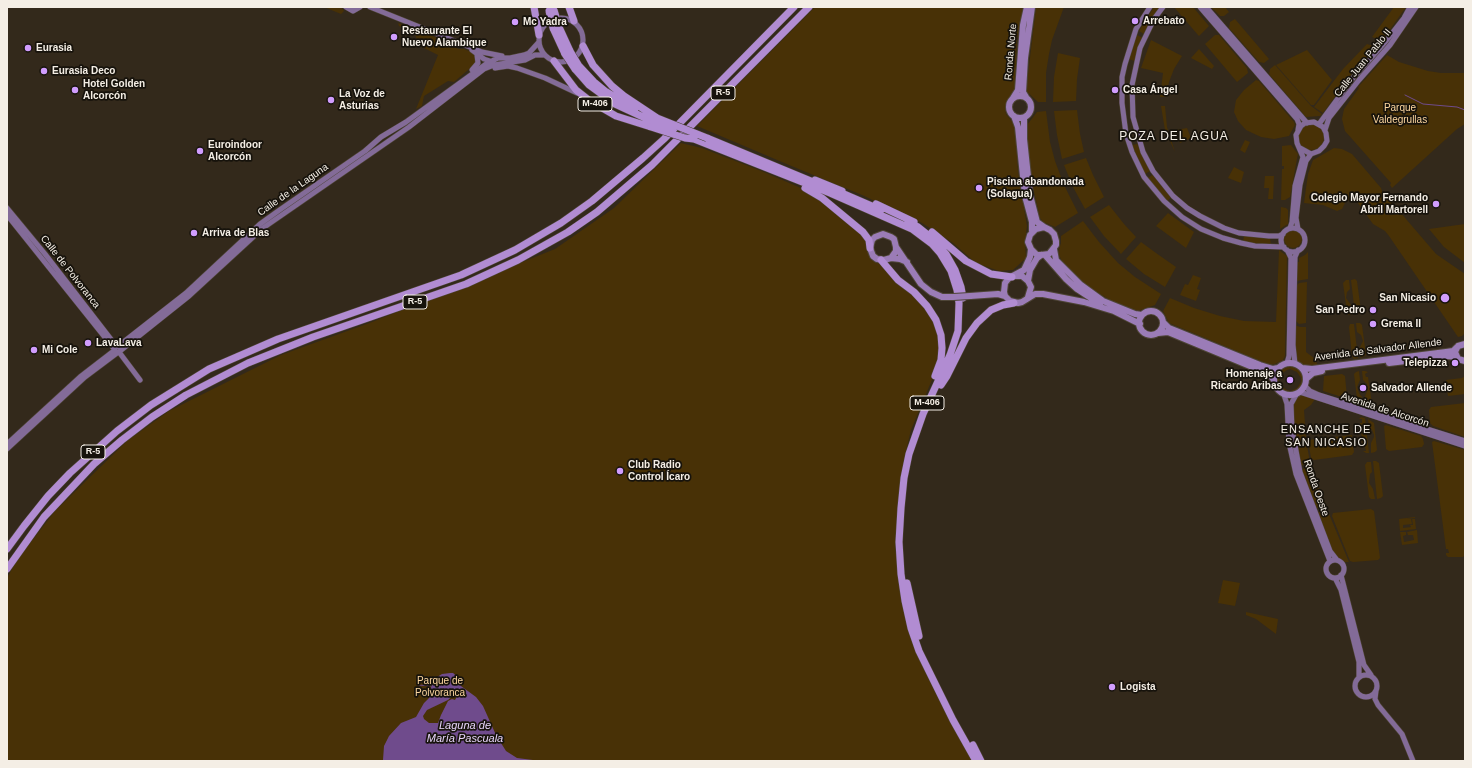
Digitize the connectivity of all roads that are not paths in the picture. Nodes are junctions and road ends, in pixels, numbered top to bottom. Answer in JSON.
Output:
{"nodes":[{"id":1,"x":346,"y":7,"type":"edge"},
{"id":2,"x":360,"y":7,"type":"edge"},
{"id":3,"x":370,"y":7,"type":"edge"},
{"id":4,"x":534,"y":7,"type":"edge"},
{"id":5,"x":569,"y":7,"type":"edge"},
{"id":6,"x":794,"y":7,"type":"edge"},
{"id":7,"x":809,"y":7,"type":"edge"},
{"id":8,"x":1027,"y":7,"type":"edge"},
{"id":9,"x":1032,"y":7,"type":"edge"},
{"id":10,"x":1150,"y":7,"type":"edge"},
{"id":11,"x":1163,"y":7,"type":"edge"},
{"id":12,"x":1200,"y":7,"type":"edge"},
{"id":13,"x":1206,"y":7,"type":"edge"},
{"id":14,"x":1410,"y":7,"type":"edge"},
{"id":15,"x":1416,"y":7,"type":"edge"},
{"id":16,"x":551,"y":9,"type":"edge"},
{"id":17,"x":574,"y":22,"type":"junction"},
{"id":18,"x":539,"y":39,"type":"junction"},
{"id":19,"x":468,"y":46,"type":"junction"},
{"id":20,"x":583,"y":46,"type":"junction"},
{"id":21,"x":476,"y":52,"type":"junction"},
{"id":22,"x":544,"y":54,"type":"junction"},
{"id":23,"x":519,"y":56,"type":"junction"},
{"id":24,"x":490,"y":61,"type":"junction"},
{"id":25,"x":515,"y":61,"type":"junction"},
{"id":26,"x":554,"y":61,"type":"junction"},
{"id":27,"x":474,"y":77,"type":"junction"},
{"id":28,"x":462,"y":80,"type":"junction"},
{"id":29,"x":1026,"y":97,"type":"junction"},
{"id":30,"x":1014,"y":98,"type":"junction"},
{"id":31,"x":590,"y":101,"type":"junction"},
{"id":32,"x":1014,"y":116,"type":"junction"},
{"id":33,"x":1024,"y":118,"type":"junction"},
{"id":34,"x":654,"y":122,"type":"junction"},
{"id":35,"x":1307,"y":123,"type":"junction"},
{"id":36,"x":1319,"y":124,"type":"junction"},
{"id":37,"x":1298,"y":130,"type":"junction"},
{"id":38,"x":1325,"y":130,"type":"junction"},
{"id":39,"x":706,"y":141,"type":"junction"},
{"id":40,"x":1300,"y":148,"type":"junction"},
{"id":41,"x":1311,"y":154,"type":"junction"},
{"id":42,"x":746,"y":160,"type":"junction"},
{"id":43,"x":775,"y":166,"type":"junction"},
{"id":44,"x":589,"y":203,"type":"junction"},
{"id":45,"x":7,"y":208,"type":"edge"},
{"id":46,"x":7,"y":215,"type":"edge"},
{"id":47,"x":565,"y":215,"type":"dead end"},
{"id":48,"x":1044,"y":227,"type":"junction"},
{"id":49,"x":1290,"y":228,"type":"junction"},
{"id":50,"x":1298,"y":229,"type":"junction"},
{"id":51,"x":1032,"y":231,"type":"junction"},
{"id":52,"x":1283,"y":234,"type":"junction"},
{"id":53,"x":896,"y":247,"type":"junction"},
{"id":54,"x":870,"y":248,"type":"junction"},
{"id":55,"x":1054,"y":249,"type":"junction"},
{"id":56,"x":1286,"y":249,"type":"junction"},
{"id":57,"x":1031,"y":250,"type":"junction"},
{"id":58,"x":1298,"y":250,"type":"junction"},
{"id":59,"x":1043,"y":255,"type":"junction"},
{"id":60,"x":891,"y":258,"type":"junction"},
{"id":61,"x":881,"y":260,"type":"junction"},
{"id":62,"x":907,"y":262,"type":"junction"},
{"id":63,"x":1013,"y":276,"type":"junction"},
{"id":64,"x":1028,"y":281,"type":"junction"},
{"id":65,"x":1005,"y":284,"type":"junction"},
{"id":66,"x":988,"y":294,"type":"junction"},
{"id":67,"x":1005,"y":296,"type":"junction"},
{"id":68,"x":1028,"y":298,"type":"junction"},
{"id":69,"x":1014,"y":303,"type":"junction"},
{"id":70,"x":360,"y":307,"type":"dead end"},
{"id":71,"x":1117,"y":312,"type":"junction"},
{"id":72,"x":1142,"y":316,"type":"junction"},
{"id":73,"x":340,"y":318,"type":"junction"},
{"id":74,"x":1163,"y":322,"type":"junction"},
{"id":75,"x":1140,"y":324,"type":"junction"},
{"id":76,"x":1158,"y":332,"type":"junction"},
{"id":77,"x":125,"y":341,"type":"junction"},
{"id":78,"x":111,"y":342,"type":"junction"},
{"id":79,"x":1465,"y":344,"type":"edge"},
{"id":80,"x":298,"y":347,"type":"dead end"},
{"id":81,"x":1456,"y":348,"type":"junction"},
{"id":82,"x":117,"y":351,"type":"junction"},
{"id":83,"x":272,"y":354,"type":"junction"},
{"id":84,"x":108,"y":355,"type":"junction"},
{"id":85,"x":1456,"y":357,"type":"junction"},
{"id":86,"x":1465,"y":361,"type":"edge"},
{"id":87,"x":1287,"y":363,"type":"junction"},
{"id":88,"x":1295,"y":364,"type":"junction"},
{"id":89,"x":1278,"y":368,"type":"junction"},
{"id":90,"x":1302,"y":368,"type":"junction"},
{"id":91,"x":1273,"y":379,"type":"junction"},
{"id":92,"x":1306,"y":379,"type":"junction"},
{"id":93,"x":140,"y":380,"type":"dead end"},
{"id":94,"x":941,"y":385,"type":"junction"},
{"id":95,"x":1305,"y":386,"type":"junction"},
{"id":96,"x":1298,"y":393,"type":"junction"},
{"id":97,"x":1284,"y":395,"type":"junction"},
{"id":98,"x":1465,"y":441,"type":"edge"},
{"id":99,"x":7,"y":444,"type":"edge"},
{"id":100,"x":1465,"y":446,"type":"edge"},
{"id":101,"x":7,"y":449,"type":"edge"},
{"id":102,"x":904,"y":478,"type":"junction"},
{"id":103,"x":7,"y":549,"type":"edge"},
{"id":104,"x":1337,"y":560,"type":"junction"},
{"id":105,"x":1330,"y":561,"type":"junction"},
{"id":106,"x":7,"y":569,"type":"edge"},
{"id":107,"x":1341,"y":575,"type":"junction"},
{"id":108,"x":1335,"y":578,"type":"junction"},
{"id":109,"x":1371,"y":675,"type":"junction"},
{"id":110,"x":1359,"y":676,"type":"junction"},
{"id":111,"x":1376,"y":691,"type":"junction"},
{"id":112,"x":1362,"y":697,"type":"junction"},
{"id":113,"x":1378,"y":705,"type":"junction"},
{"id":114,"x":976,"y":761,"type":"edge"},
{"id":115,"x":981,"y":761,"type":"edge"},
{"id":116,"x":1413,"y":761,"type":"edge"}],
"edges":[{"from":1,"to":2,"type":"main road"},
{"from":3,"to":19,"type":"main road"},
{"from":4,"to":18,"type":"highway"},
{"from":5,"to":17,"type":"highway"},
{"from":6,"to":44,"type":"highway","number":"R-5"},
{"from":7,"to":83,"type":"highway","number":"R-5"},
{"from":8,"to":30,"type":"main road","name":"Ronda Norte"},
{"from":9,"to":29,"type":"main road","name":"Ronda Norte"},
{"from":10,"to":56,"type":"main road"},
{"from":11,"to":52,"type":"main road"},
{"from":12,"to":37,"type":"main road"},
{"from":13,"to":35,"type":"main road"},
{"from":14,"to":36,"type":"main road","name":"Calle Juan Pablo II"},
{"from":15,"to":38,"type":"main road","name":"Calle Juan Pablo II"},
{"from":16,"to":34,"type":"highway","number":"M-406","bridge":true},
{"from":17,"to":18,"type":"main road"},
{"from":17,"to":20,"type":"main road"},
{"from":18,"to":22,"type":"main road"},
{"from":18,"to":23,"type":"main road"},
{"from":19,"to":21,"type":"main road"},
{"from":19,"to":23,"type":"main road"},
{"from":20,"to":26,"type":"main road"},
{"from":20,"to":34,"type":"highway","number":"M-406"},
{"from":21,"to":24,"type":"main road"},
{"from":21,"to":28,"type":"main road"},
{"from":22,"to":25,"type":"main road"},
{"from":22,"to":26,"type":"main road"},
{"from":23,"to":24,"type":"main road"},
{"from":24,"to":25,"type":"main road"},
{"from":24,"to":28,"type":"main road","name":"Calle de la Laguna"},
{"from":25,"to":27,"type":"main road"},
{"from":26,"to":31,"type":"highway","number":"M-406"},
{"from":27,"to":31,"type":"main road"},
{"from":27,"to":82,"type":"main road","name":"Calle de la Laguna"},
{"from":28,"to":77,"type":"main road","name":"Calle de la Laguna"},
{"from":29,"to":30,"type":"main road"},
{"from":29,"to":33,"type":"main road"},
{"from":30,"to":32,"type":"main road"},
{"from":31,"to":34,"type":"highway","number":"M-406"},
{"from":32,"to":33,"type":"main road"},
{"from":32,"to":51,"type":"main road"},
{"from":33,"to":48,"type":"main road"},
{"from":34,"to":39,"type":"highway","number":"M-406","bridge":true},
{"from":34,"to":39,"type":"highway","number":"M-406","bridge":true},
{"from":35,"to":36,"type":"main road"},
{"from":35,"to":37,"type":"main road"},
{"from":36,"to":38,"type":"main road"},
{"from":37,"to":40,"type":"main road"},
{"from":38,"to":41,"type":"main road"},
{"from":39,"to":42,"type":"highway","number":"M-406"},
{"from":39,"to":43,"type":"highway","number":"M-406"},
{"from":40,"to":41,"type":"main road"},
{"from":40,"to":49,"type":"main road"},
{"from":41,"to":50,"type":"main road"},
{"from":42,"to":54,"type":"highway"},
{"from":42,"to":102,"type":"highway","number":"M-406"},
{"from":43,"to":63,"type":"highway"},
{"from":43,"to":94,"type":"highway","number":"M-406"},
{"from":44,"to":47,"type":"highway"},
{"from":44,"to":73,"type":"highway","number":"R-5"},
{"from":45,"to":78,"type":"main road","name":"Calle de Polvoranca"},
{"from":46,"to":78,"type":"main road","name":"Calle de Polvoranca"},
{"from":48,"to":51,"type":"main road"},
{"from":48,"to":55,"type":"main road"},
{"from":49,"to":50,"type":"main road"},
{"from":49,"to":52,"type":"main road"},
{"from":50,"to":58,"type":"main road"},
{"from":51,"to":57,"type":"main road"},
{"from":52,"to":56,"type":"main road"},
{"from":53,"to":54,"type":"main road"},
{"from":53,"to":60,"type":"main road"},
{"from":53,"to":62,"type":"main road"},
{"from":54,"to":61,"type":"main road"},
{"from":55,"to":59,"type":"main road"},
{"from":55,"to":72,"type":"main road"},
{"from":56,"to":58,"type":"main road"},
{"from":56,"to":87,"type":"main road"},
{"from":57,"to":59,"type":"main road"},
{"from":57,"to":63,"type":"main road"},
{"from":58,"to":88,"type":"main road"},
{"from":59,"to":64,"type":"main road"},
{"from":59,"to":71,"type":"main road"},
{"from":60,"to":61,"type":"main road"},
{"from":60,"to":62,"type":"main road"},
{"from":61,"to":102,"type":"highway","number":"M-406"},
{"from":62,"to":66,"type":"main road","bridge":true},
{"from":63,"to":64,"type":"main road"},
{"from":63,"to":65,"type":"main road"},
{"from":64,"to":68,"type":"main road"},
{"from":65,"to":66,"type":"main road"},
{"from":65,"to":67,"type":"main road"},
{"from":66,"to":67,"type":"main road"},
{"from":67,"to":69,"type":"main road"},
{"from":68,"to":69,"type":"main road"},
{"from":68,"to":71,"type":"main road"},
{"from":69,"to":94,"type":"highway","number":"M-406"},
{"from":70,"to":73,"type":"highway"},
{"from":71,"to":75,"type":"main road"},
{"from":72,"to":74,"type":"main road"},
{"from":72,"to":75,"type":"main road"},
{"from":73,"to":103,"type":"highway","number":"R-5"},
{"from":74,"to":76,"type":"main road"},
{"from":74,"to":89,"type":"main road"},
{"from":75,"to":76,"type":"main road"},
{"from":76,"to":91,"type":"main road"},
{"from":77,"to":78,"type":"main road"},
{"from":77,"to":82,"type":"main road","name":"Calle de la Laguna"},
{"from":78,"to":82,"type":"main road","name":"Calle de Polvoranca"},
{"from":78,"to":84,"type":"main road"},
{"from":79,"to":81,"type":"main road","name":"Avenida de Salvador Allende"},
{"from":80,"to":83,"type":"highway"},
{"from":81,"to":85,"type":"main road"},
{"from":81,"to":90,"type":"main road","name":"Avenida de Salvador Allende"},
{"from":82,"to":84,"type":"main road","name":"Calle de la Laguna"},
{"from":82,"to":93,"type":"main road","name":"Calle de Polvoranca"},
{"from":82,"to":101,"type":"main road","name":"Calle de la Laguna"},
{"from":83,"to":106,"type":"highway","number":"R-5"},
{"from":84,"to":99,"type":"main road","name":"Calle de la Laguna"},
{"from":85,"to":86,"type":"main road"},
{"from":85,"to":92,"type":"main road","name":"Avenida de Salvador Allende"},
{"from":87,"to":88,"type":"main road"},
{"from":87,"to":89,"type":"main road"},
{"from":88,"to":90,"type":"main road"},
{"from":89,"to":91,"type":"main road"},
{"from":90,"to":92,"type":"main road"},
{"from":91,"to":97,"type":"main road"},
{"from":92,"to":95,"type":"main road"},
{"from":94,"to":115,"type":"highway","number":"M-406"},
{"from":95,"to":96,"type":"main road"},
{"from":95,"to":98,"type":"main road","name":"Avenida de Alcorcón"},
{"from":96,"to":97,"type":"main road"},
{"from":96,"to":100,"type":"main road","name":"Avenida de Alcorcón"},
{"from":96,"to":104,"type":"main road","name":"Ronda Oeste"},
{"from":97,"to":105,"type":"main road","name":"Ronda Oeste"},
{"from":102,"to":114,"type":"highway","number":"M-406"},
{"from":104,"to":105,"type":"main road"},
{"from":104,"to":107,"type":"main road"},
{"from":105,"to":108,"type":"main road"},
{"from":107,"to":108,"type":"main road"},
{"from":107,"to":109,"type":"main road"},
{"from":108,"to":110,"type":"main road"},
{"from":109,"to":110,"type":"main road"},
{"from":109,"to":111,"type":"main road"},
{"from":110,"to":112,"type":"main road"},
{"from":111,"to":112,"type":"main road"},
{"from":111,"to":113,"type":"main road"},
{"from":112,"to":113,"type":"main road"},
{"from":113,"to":116,"type":"main road"}]}
